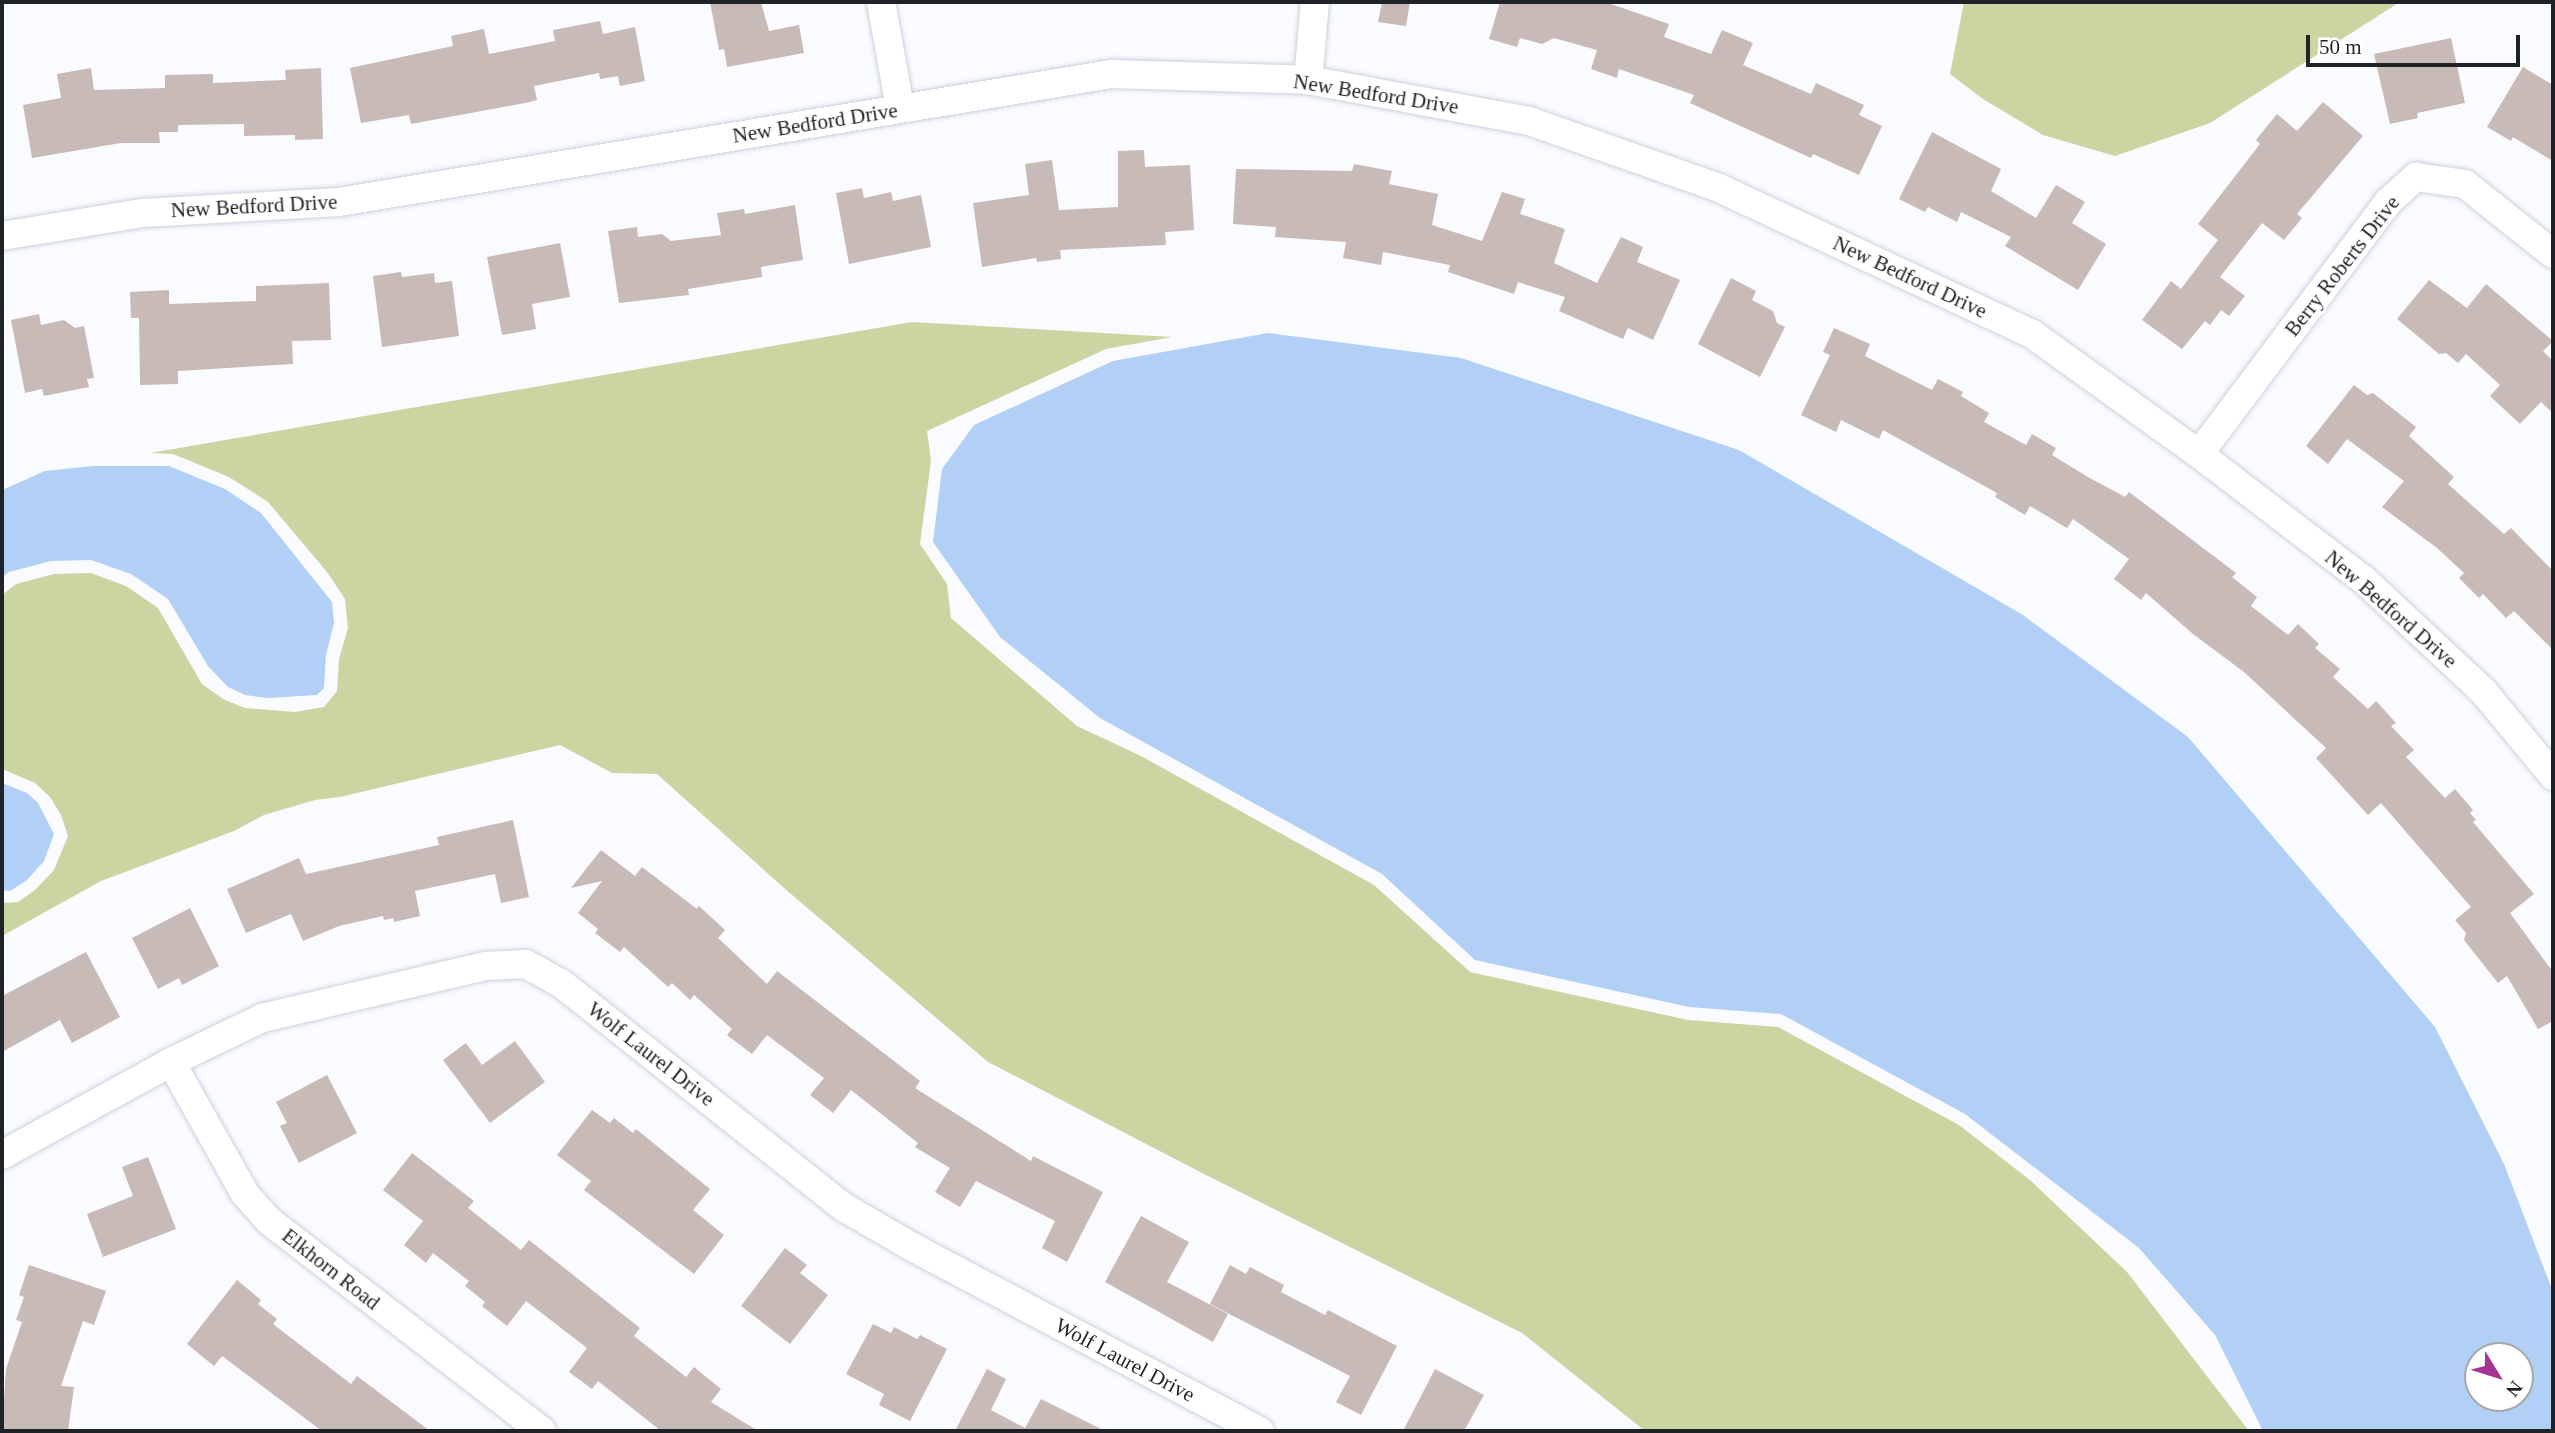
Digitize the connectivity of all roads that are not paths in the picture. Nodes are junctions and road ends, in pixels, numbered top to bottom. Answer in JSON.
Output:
{"nodes":[{"id":1,"x":881,"y":2,"type":"edge"},
{"id":2,"x":1315,"y":2,"type":"edge"},
{"id":3,"x":1308,"y":80,"type":"junction"},
{"id":4,"x":900,"y":108,"type":"junction"},
{"id":5,"x":2,"y":236,"type":"edge"},
{"id":6,"x":2553,"y":254,"type":"edge"},
{"id":7,"x":2199,"y":454,"type":"junction"},
{"id":8,"x":2553,"y":776,"type":"edge"},
{"id":9,"x":171,"y":1062,"type":"junction"},
{"id":10,"x":2,"y":1155,"type":"edge"},
{"id":11,"x":542,"y":1431,"type":"edge"},
{"id":12,"x":1259,"y":1431,"type":"edge"}],
"edges":[{"from":1,"to":4,"type":"street"},
{"from":2,"to":3,"type":"street"},
{"from":3,"to":4,"type":"street","name":"New Bedford Drive"},
{"from":3,"to":7,"type":"street","name":"New Bedford Drive"},
{"from":4,"to":5,"type":"street","name":"New Bedford Drive"},
{"from":6,"to":7,"type":"street","name":"Berry Roberts Drive"},
{"from":7,"to":8,"type":"street","name":"New Bedford Drive"},
{"from":9,"to":10,"type":"street","name":"Wolf Laurel Drive"},
{"from":9,"to":11,"type":"street","name":"Elkhorn Road"},
{"from":9,"to":12,"type":"street","name":"Wolf Laurel Drive"}]}
